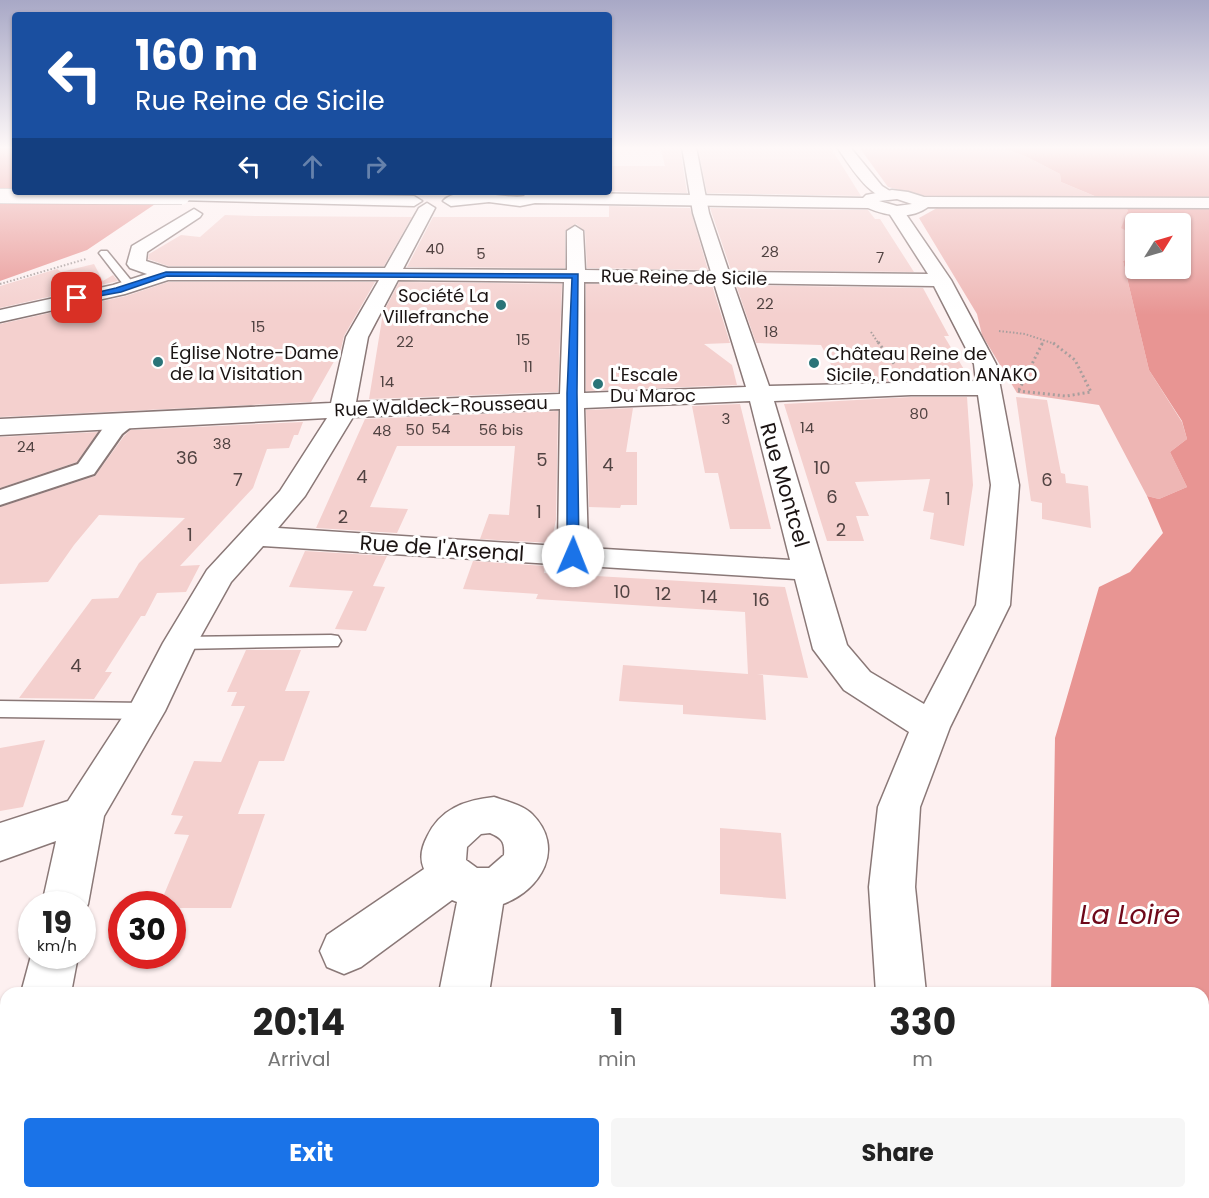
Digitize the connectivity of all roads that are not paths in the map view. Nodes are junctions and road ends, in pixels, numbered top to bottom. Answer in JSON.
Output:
{"nodes":[{"id":1,"x":384,"y":203,"type":"edge"},
{"id":2,"x":700,"y":203,"type":"edge"},
{"id":3,"x":883,"y":203,"type":"edge"},
{"id":4,"x":892,"y":203,"type":"edge"},
{"id":5,"x":921,"y":203,"type":"edge"},
{"id":6,"x":1075,"y":203,"type":"edge"},
{"id":7,"x":421,"y":204,"type":"joint"},
{"id":8,"x":1209,"y":204,"type":"edge"},
{"id":9,"x":194,"y":214,"type":"dead end"},
{"id":10,"x":575,"y":231,"type":"dead end"},
{"id":11,"x":104,"y":253,"type":"road end"},
{"id":12,"x":166,"y":274,"type":"junction"},
{"id":13,"x":391,"y":274,"type":"junction"},
{"id":14,"x":576,"y":276,"type":"junction"},
{"id":15,"x":722,"y":277,"type":"junction"},
{"id":16,"x":941,"y":280,"type":"junction"},
{"id":17,"x":130,"y":286,"type":"junction"},
{"id":18,"x":0,"y":316,"type":"edge"},
{"id":19,"x":1004,"y":389,"type":"junction"},
{"id":20,"x":760,"y":395,"type":"junction"},
{"id":21,"x":572,"y":401,"type":"junction"},
{"id":22,"x":342,"y":410,"type":"junction"},
{"id":23,"x":126,"y":422,"type":"junction"},
{"id":24,"x":0,"y":427,"type":"edge"},
{"id":25,"x":0,"y":498,"type":"edge"},
{"id":26,"x":255,"y":536,"type":"junction"},
{"id":27,"x":573,"y":556,"type":"junction"},
{"id":28,"x":808,"y":569,"type":"junction"},
{"id":29,"x":331,"y":641,"type":"dead end"},
{"id":30,"x":180,"y":643,"type":"junction"},
{"id":31,"x":0,"y":709,"type":"edge"},
{"id":32,"x":146,"y":711,"type":"junction"},
{"id":33,"x":931,"y":727,"type":"junction"},
{"id":34,"x":83,"y":813,"type":"junction"},
{"id":35,"x":0,"y":842,"type":"edge"},
{"id":36,"x":67,"y":891,"type":"edge"},
{"id":37,"x":344,"y":951,"type":"dead end"},
{"id":38,"x":51,"y":969,"type":"edge"},
{"id":39,"x":47,"y":987,"type":"edge"},
{"id":40,"x":464,"y":987,"type":"edge"},
{"id":41,"x":900,"y":987,"type":"edge"}],
"edges":[{"from":1,"to":7,"type":"street","bridge":true},
{"from":2,"to":15,"type":"street","name":"Rue Montcel"},
{"from":3,"to":16,"type":"street"},
{"from":4,"to":5,"type":"street"},
{"from":6,"to":8,"type":"street"},
{"from":7,"to":13,"type":"street"},
{"from":9,"to":12,"type":"street"},
{"from":10,"to":14,"type":"street"},
{"from":11,"to":17,"type":"lane"},
{"from":12,"to":13,"type":"street","name":"Rue Reine de Sicile"},
{"from":12,"to":17,"type":"street"},
{"from":13,"to":14,"type":"street","name":"Rue Reine de Sicile"},
{"from":13,"to":22,"type":"street"},
{"from":14,"to":15,"type":"street","name":"Rue Reine de Sicile"},
{"from":14,"to":21,"type":"street"},
{"from":15,"to":16,"type":"street","name":"Rue Reine de Sicile"},
{"from":15,"to":20,"type":"street","name":"Rue Montcel"},
{"from":16,"to":19,"type":"street"},
{"from":17,"to":18,"type":"street"},
{"from":19,"to":20,"type":"street","name":"Rue Waldeck-Rousseau"},
{"from":19,"to":33,"type":"street"},
{"from":20,"to":21,"type":"street","name":"Rue Waldeck-Rousseau"},
{"from":20,"to":28,"type":"street","name":"Rue Montcel"},
{"from":21,"to":22,"type":"street","name":"Rue Waldeck-Rousseau"},
{"from":21,"to":27,"type":"street"},
{"from":22,"to":23,"type":"street","name":"Rue Waldeck-Rousseau"},
{"from":22,"to":26,"type":"street"},
{"from":23,"to":24,"type":"street","name":"Rue Waldeck-Rousseau"},
{"from":23,"to":25,"type":"street"},
{"from":26,"to":27,"type":"street","name":"Rue de l'Arsenal"},
{"from":26,"to":30,"type":"street"},
{"from":27,"to":28,"type":"street","name":"Rue de l'Arsenal"},
{"from":28,"to":33,"type":"street","name":"Rue Montcel"},
{"from":29,"to":30,"type":"lane"},
{"from":30,"to":32,"type":"street"},
{"from":31,"to":32,"type":"lane"},
{"from":32,"to":34,"type":"street"},
{"from":33,"to":41,"type":"street"},
{"from":34,"to":35,"type":"street"},
{"from":34,"to":36,"type":"street"},
{"from":37,"to":40,"type":"street"},
{"from":38,"to":39,"type":"street"}]}
